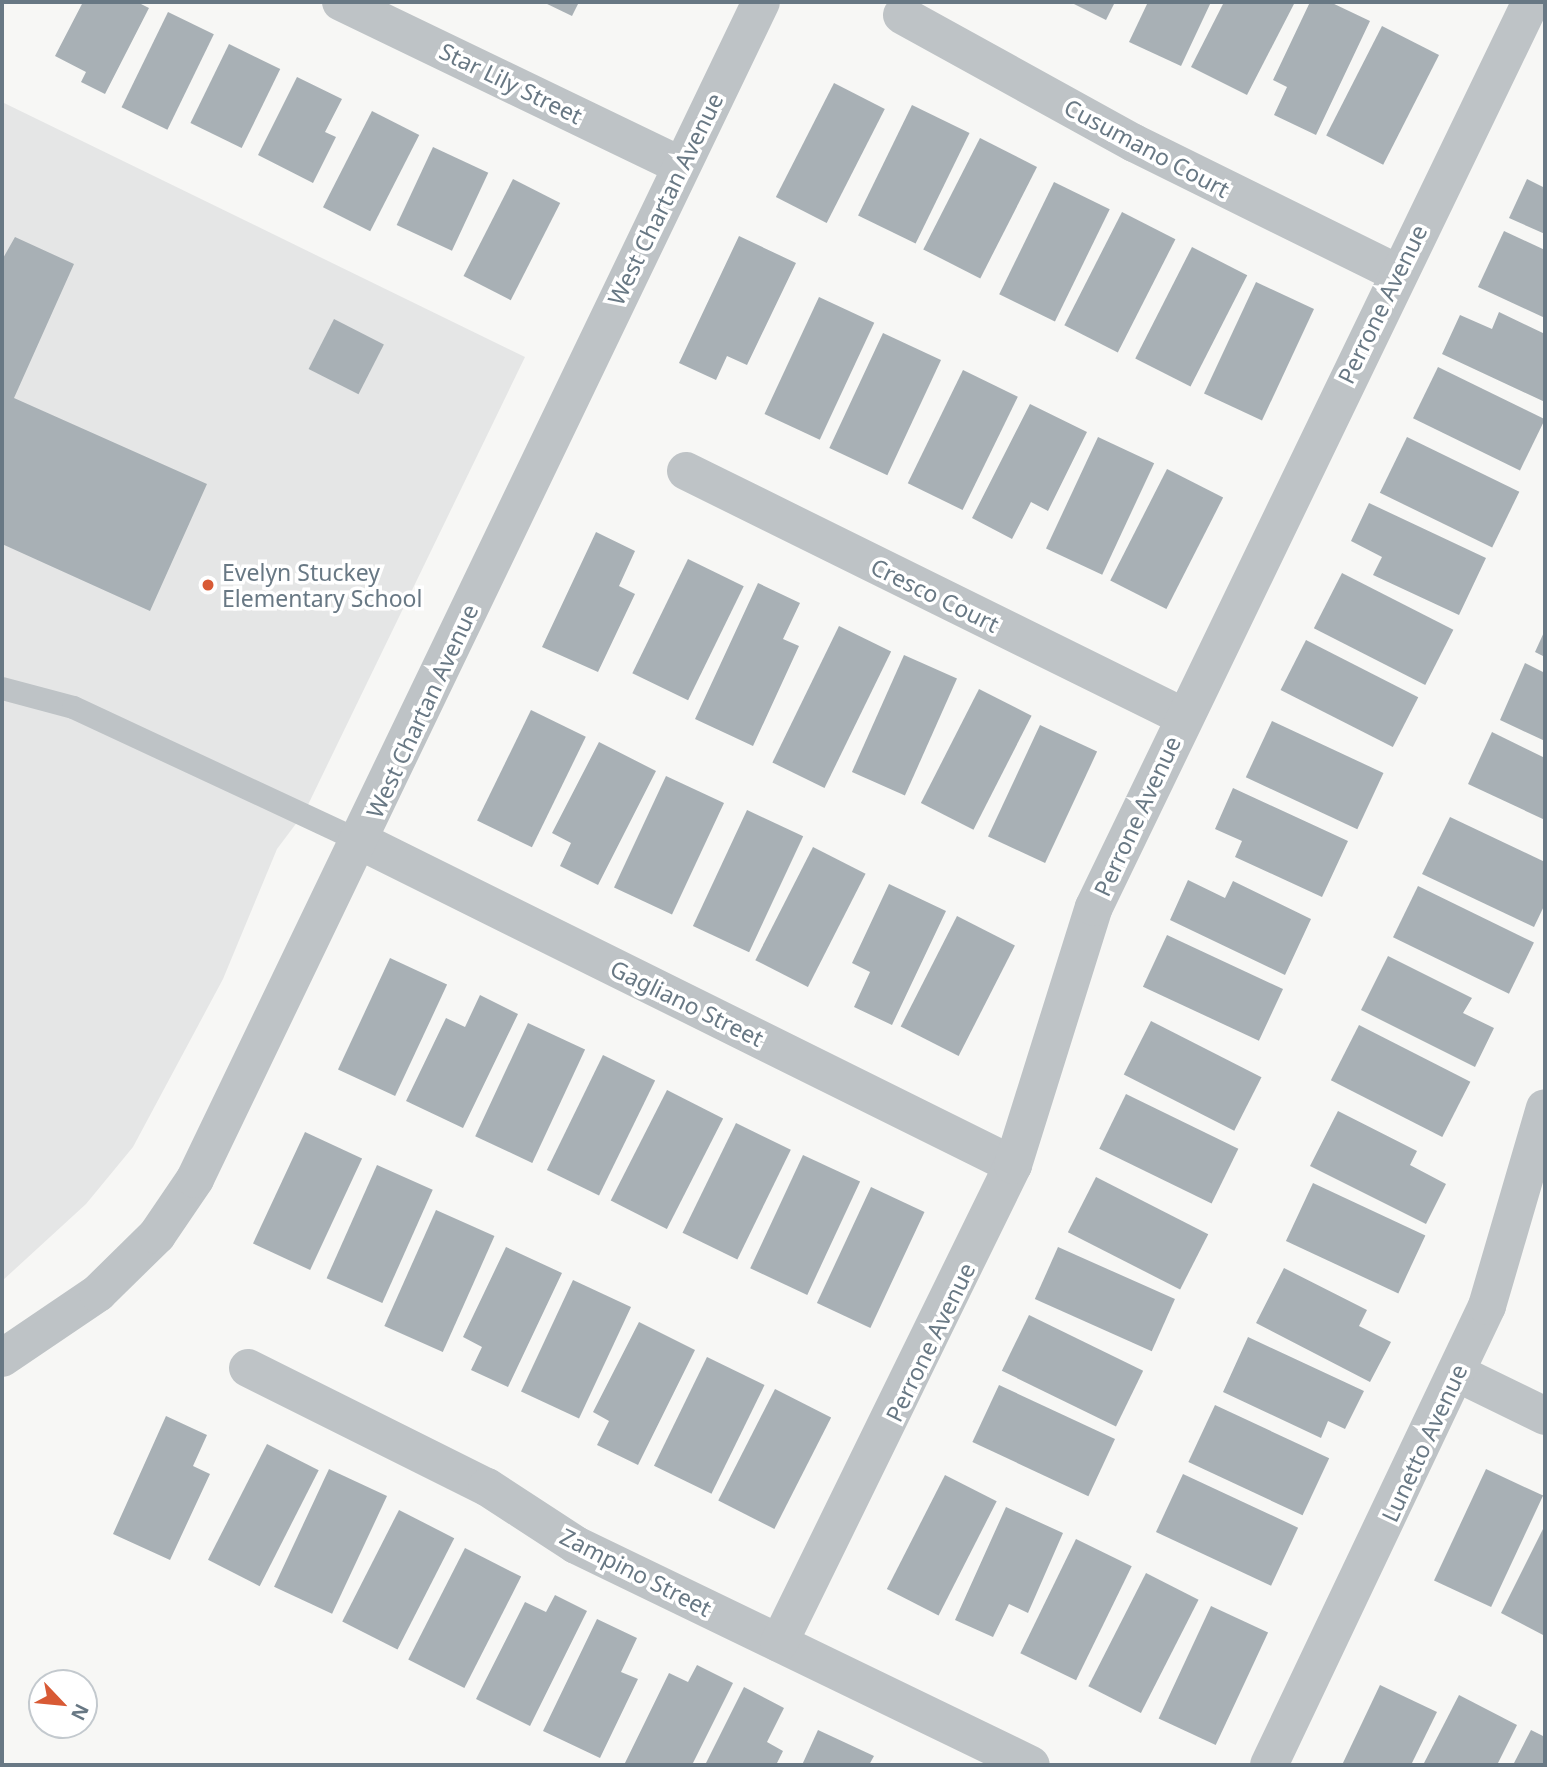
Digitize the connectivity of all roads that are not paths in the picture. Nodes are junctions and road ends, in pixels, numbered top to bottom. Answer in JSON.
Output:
{"nodes":[{"id":1,"x":341,"y":2,"type":"edge"},
{"id":2,"x":761,"y":2,"type":"edge"},
{"id":3,"x":1531,"y":2,"type":"edge"},
{"id":4,"x":382,"y":10,"type":"edge"},
{"id":5,"x":902,"y":15,"type":"dead end"},
{"id":6,"x":680,"y":165,"type":"junction"},
{"id":7,"x":1397,"y":274,"type":"junction"},
{"id":8,"x":686,"y":471,"type":"dead end"},
{"id":9,"x":2,"y":688,"type":"edge"},
{"id":10,"x":1184,"y":717,"type":"junction"},
{"id":11,"x":360,"y":841,"type":"junction"},
{"id":12,"x":1545,"y":1108,"type":"edge"},
{"id":13,"x":1013,"y":1165,"type":"junction"},
{"id":14,"x":2,"y":1358,"type":"edge"},
{"id":15,"x":247,"y":1368,"type":"dead end"},
{"id":16,"x":1457,"y":1373,"type":"junction"},
{"id":17,"x":1545,"y":1416,"type":"edge"},
{"id":18,"x":779,"y":1643,"type":"junction"},
{"id":19,"x":1031,"y":1765,"type":"edge"},
{"id":20,"x":1269,"y":1765,"type":"edge"}],
"edges":[{"from":1,"to":4,"type":"street","name":"Star Lily Street"},
{"from":2,"to":6,"type":"street","name":"West Chartan Avenue"},
{"from":3,"to":7,"type":"street","name":"Perrone Avenue"},
{"from":4,"to":6,"type":"street","name":"Star Lily Street"},
{"from":5,"to":7,"type":"street","name":"Cusumano Court"},
{"from":6,"to":11,"type":"street","name":"West Chartan Avenue"},
{"from":7,"to":10,"type":"street","name":"Perrone Avenue"},
{"from":8,"to":10,"type":"street","name":"Cresco Court"},
{"from":9,"to":11,"type":"lane"},
{"from":10,"to":13,"type":"street","name":"Perrone Avenue"},
{"from":11,"to":13,"type":"street","name":"Gagliano Street"},
{"from":11,"to":14,"type":"street","name":"West Chartan Avenue"},
{"from":12,"to":16,"type":"street","name":"Lunetto Avenue"},
{"from":13,"to":18,"type":"street","name":"Perrone Avenue"},
{"from":15,"to":18,"type":"street","name":"Zampino Street"},
{"from":16,"to":17,"type":"street"},
{"from":16,"to":20,"type":"street","name":"Lunetto Avenue"},
{"from":18,"to":19,"type":"street","name":"Zampino Street"}]}
